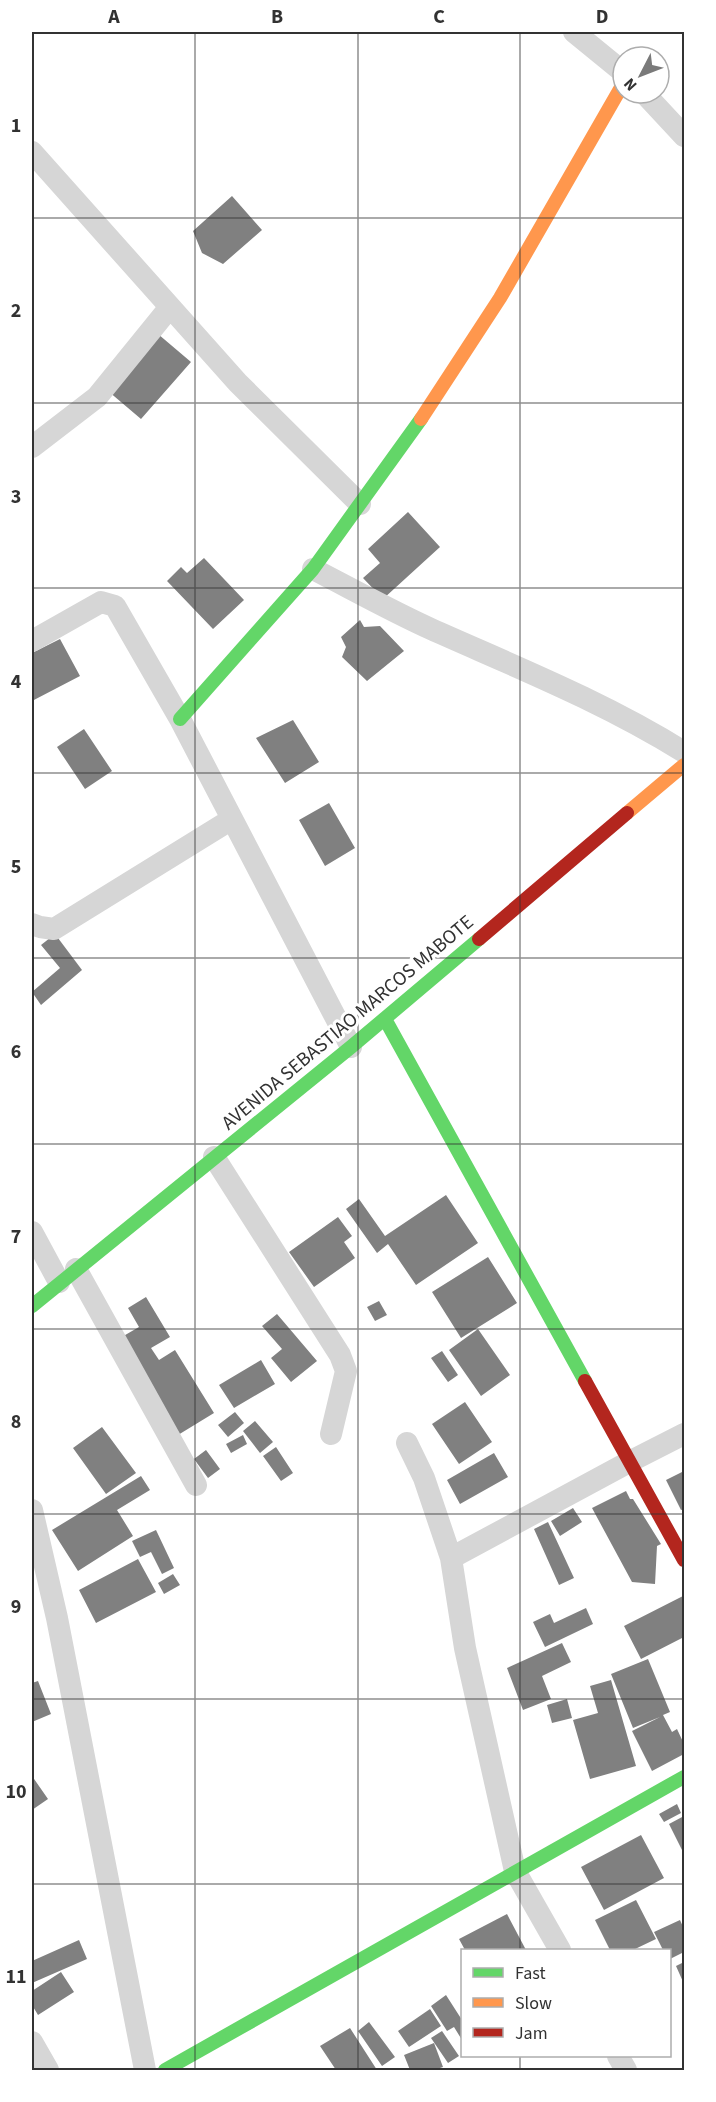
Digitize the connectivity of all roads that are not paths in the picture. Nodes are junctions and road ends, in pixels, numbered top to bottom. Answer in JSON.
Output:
{"nodes":[{"id":1,"x":574,"y":32,"type":"edge"},
{"id":2,"x":611,"y":62,"type":"edge"},
{"id":3,"x":611,"y":105,"type":"edge"},
{"id":4,"x":655,"y":105,"type":"edge"},
{"id":5,"x":684,"y":136,"type":"edge"},
{"id":6,"x":32,"y":152,"type":"edge"},
{"id":7,"x":170,"y":307,"type":"junction"},
{"id":8,"x":32,"y":447,"type":"edge"},
{"id":9,"x":360,"y":504,"type":"junction"},
{"id":10,"x":313,"y":569,"type":"junction"},
{"id":11,"x":32,"y":641,"type":"edge"},
{"id":12,"x":180,"y":719,"type":"junction"},
{"id":13,"x":684,"y":752,"type":"edge"},
{"id":14,"x":684,"y":765,"type":"edge"},
{"id":15,"x":232,"y":819,"type":"junction"},
{"id":16,"x":32,"y":924,"type":"edge"},
{"id":17,"x":385,"y":1019,"type":"junction"},
{"id":18,"x":351,"y":1047,"type":"junction"},
{"id":19,"x":214,"y":1157,"type":"junction"},
{"id":20,"x":32,"y":1232,"type":"edge"},
{"id":21,"x":68,"y":1276,"type":"junction"},
{"id":22,"x":32,"y":1306,"type":"edge"},
{"id":23,"x":330,"y":1434,"type":"dead end"},
{"id":24,"x":684,"y":1434,"type":"edge"},
{"id":25,"x":407,"y":1443,"type":"dead end"},
{"id":26,"x":629,"y":1462,"type":"junction"},
{"id":27,"x":196,"y":1485,"type":"dead end"},
{"id":28,"x":32,"y":1510,"type":"edge"},
{"id":29,"x":451,"y":1558,"type":"junction"},
{"id":30,"x":684,"y":1560,"type":"edge"},
{"id":31,"x":684,"y":1777,"type":"edge"},
{"id":32,"x":515,"y":1871,"type":"junction"},
{"id":33,"x":559,"y":1949,"type":"edge"},
{"id":34,"x":32,"y":2042,"type":"edge"},
{"id":35,"x":48,"y":2070,"type":"edge"},
{"id":36,"x":145,"y":2070,"type":"edge"},
{"id":37,"x":165,"y":2070,"type":"edge"}],
"edges":[{"from":1,"to":2,"type":"street"},
{"from":3,"to":9,"type":"street"},
{"from":4,"to":5,"type":"street"},
{"from":6,"to":7,"type":"street"},
{"from":7,"to":8,"type":"street"},
{"from":7,"to":9,"type":"street"},
{"from":9,"to":10,"type":"street"},
{"from":10,"to":12,"type":"street"},
{"from":10,"to":13,"type":"street"},
{"from":11,"to":12,"type":"street"},
{"from":12,"to":15,"type":"street"},
{"from":14,"to":17,"type":"street","name":"AVENIDA SEBASTIAO MARCOS MABOTE"},
{"from":15,"to":16,"type":"street"},
{"from":15,"to":18,"type":"street"},
{"from":17,"to":18,"type":"street","name":"AVENIDA SEBASTIAO MARCOS MABOTE"},
{"from":17,"to":26,"type":"street"},
{"from":18,"to":19,"type":"street","name":"AVENIDA SEBASTIAO MARCOS MABOTE"},
{"from":19,"to":21,"type":"street","name":"AVENIDA SEBASTIAO MARCOS MABOTE"},
{"from":19,"to":23,"type":"street"},
{"from":20,"to":21,"type":"street"},
{"from":21,"to":22,"type":"street","name":"AVENIDA SEBASTIAO MARCOS MABOTE"},
{"from":21,"to":27,"type":"street"},
{"from":24,"to":26,"type":"street"},
{"from":25,"to":29,"type":"street"},
{"from":26,"to":29,"type":"street"},
{"from":26,"to":30,"type":"street"},
{"from":28,"to":36,"type":"street"},
{"from":29,"to":32,"type":"street"},
{"from":31,"to":32,"type":"street"},
{"from":32,"to":33,"type":"street"},
{"from":32,"to":37,"type":"street"},
{"from":34,"to":35,"type":"street"}]}
